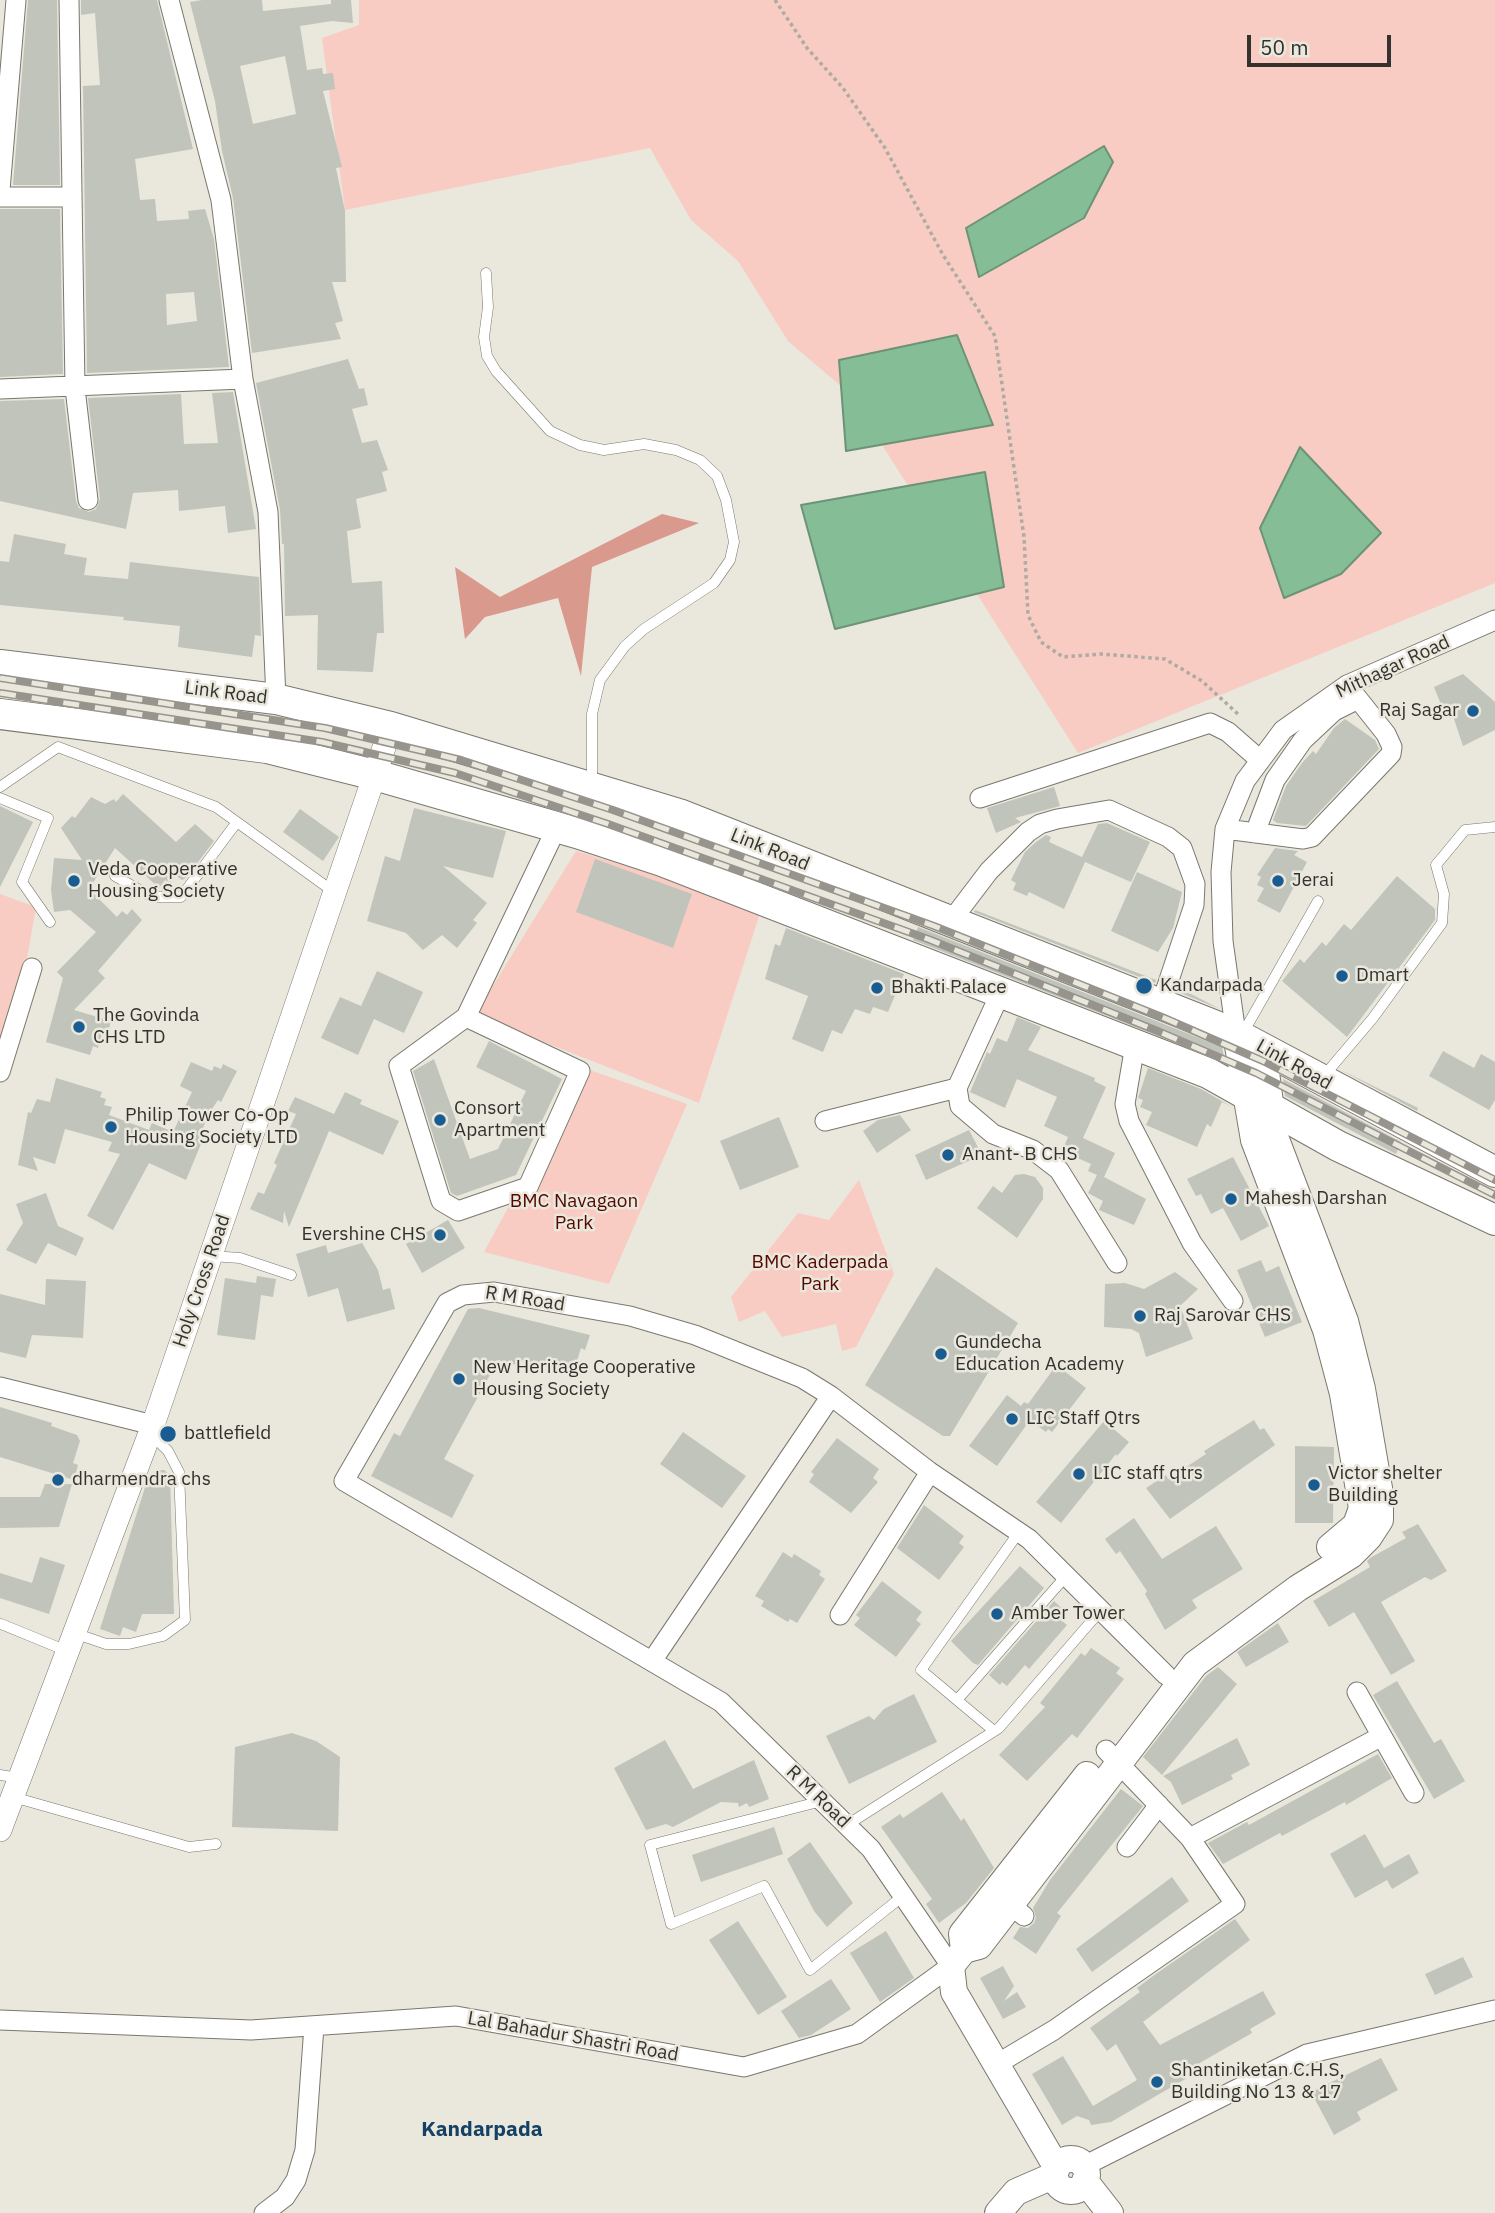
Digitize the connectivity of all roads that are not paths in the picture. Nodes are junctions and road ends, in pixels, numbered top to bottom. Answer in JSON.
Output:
{"nodes":[{"id":1,"x":16,"y":0,"type":"edge"},
{"id":2,"x":69,"y":0,"type":"edge"},
{"id":3,"x":169,"y":0,"type":"edge"},
{"id":4,"x":0,"y":190,"type":"edge"},
{"id":5,"x":0,"y":197,"type":"edge"},
{"id":6,"x":70,"y":197,"type":"junction"},
{"id":7,"x":486,"y":273,"type":"dead end"},
{"id":8,"x":243,"y":379,"type":"junction"},
{"id":9,"x":75,"y":388,"type":"junction"},
{"id":10,"x":0,"y":389,"type":"edge"},
{"id":11,"x":88,"y":500,"type":"dead end"},
{"id":12,"x":1495,"y":620,"type":"edge"},
{"id":13,"x":0,"y":665,"type":"edge"},
{"id":14,"x":1353,"y":692,"type":"junction"},
{"id":15,"x":276,"y":699,"type":"junction"},
{"id":16,"x":0,"y":714,"type":"edge"},
{"id":17,"x":391,"y":727,"type":"junction"},
{"id":18,"x":1260,"y":760,"type":"junction"},
{"id":19,"x":375,"y":775,"type":"junction"},
{"id":20,"x":592,"y":785,"type":"junction"},
{"id":21,"x":0,"y":786,"type":"edge"},
{"id":22,"x":0,"y":798,"type":"edge"},
{"id":23,"x":980,"y":798,"type":"dead end"},
{"id":24,"x":237,"y":822,"type":"junction"},
{"id":25,"x":556,"y":827,"type":"junction"},
{"id":26,"x":1495,"y":827,"type":"edge"},
{"id":27,"x":1225,"y":829,"type":"junction"},
{"id":28,"x":1255,"y":833,"type":"junction"},
{"id":29,"x":115,"y":876,"type":"dead end"},
{"id":30,"x":335,"y":892,"type":"junction"},
{"id":31,"x":1318,"y":901,"type":"dead end"},
{"id":32,"x":951,"y":921,"type":"junction"},
{"id":33,"x":50,"y":922,"type":"dead end"},
{"id":34,"x":32,"y":968,"type":"dead end"},
{"id":35,"x":1000,"y":993,"type":"junction"},
{"id":36,"x":1161,"y":1004,"type":"junction"},
{"id":37,"x":466,"y":1017,"type":"junction"},
{"id":38,"x":1247,"y":1040,"type":"junction"},
{"id":39,"x":1135,"y":1045,"type":"junction"},
{"id":40,"x":0,"y":1072,"type":"edge"},
{"id":41,"x":1320,"y":1080,"type":"junction"},
{"id":42,"x":957,"y":1088,"type":"junction"},
{"id":43,"x":1244,"y":1092,"type":"junction"},
{"id":44,"x":1271,"y":1108,"type":"junction"},
{"id":45,"x":825,"y":1121,"type":"dead end"},
{"id":46,"x":1495,"y":1172,"type":"edge"},
{"id":47,"x":1495,"y":1220,"type":"edge"},
{"id":48,"x":211,"y":1256,"type":"junction"},
{"id":49,"x":1117,"y":1263,"type":"dead end"},
{"id":50,"x":291,"y":1275,"type":"dead end"},
{"id":51,"x":1233,"y":1301,"type":"dead end"},
{"id":52,"x":0,"y":1387,"type":"edge"},
{"id":53,"x":831,"y":1396,"type":"junction"},
{"id":54,"x":151,"y":1429,"type":"junction"},
{"id":55,"x":930,"y":1472,"type":"junction"},
{"id":56,"x":1019,"y":1532,"type":"junction"},
{"id":57,"x":1066,"y":1576,"type":"junction"},
{"id":58,"x":1101,"y":1610,"type":"junction"},
{"id":59,"x":841,"y":1615,"type":"dead end"},
{"id":60,"x":1,"y":1624,"type":"edge"},
{"id":61,"x":71,"y":1642,"type":"junction"},
{"id":62,"x":652,"y":1661,"type":"junction"},
{"id":63,"x":1166,"y":1675,"type":"junction"},
{"id":64,"x":1357,"y":1692,"type":"dead end"},
{"id":65,"x":957,"y":1700,"type":"junction"},
{"id":66,"x":994,"y":1731,"type":"junction"},
{"id":67,"x":1382,"y":1736,"type":"junction"},
{"id":68,"x":1112,"y":1757,"type":"junction"},
{"id":69,"x":11,"y":1783,"type":"edge"},
{"id":70,"x":1414,"y":1793,"type":"dead end"},
{"id":71,"x":822,"y":1801,"type":"junction"},
{"id":72,"x":1159,"y":1805,"type":"junction"},
{"id":73,"x":847,"y":1825,"type":"junction"},
{"id":74,"x":0,"y":1830,"type":"edge"},
{"id":75,"x":1190,"y":1838,"type":"junction"},
{"id":76,"x":216,"y":1844,"type":"dead end"},
{"id":77,"x":1127,"y":1847,"type":"dead end"},
{"id":78,"x":903,"y":1896,"type":"junction"},
{"id":79,"x":957,"y":1958,"type":"junction"},
{"id":80,"x":1495,"y":2010,"type":"edge"},
{"id":81,"x":0,"y":2020,"type":"edge"},
{"id":82,"x":314,"y":2026,"type":"junction"},
{"id":83,"x":1003,"y":2061,"type":"junction"},
{"id":84,"x":1070,"y":2175,"type":"junction"},
{"id":85,"x":1003,"y":2209,"type":"edge"},
{"id":86,"x":264,"y":2213,"type":"edge"},
{"id":87,"x":1090,"y":2213,"type":"edge"},
{"id":88,"x":1110,"y":2213,"type":"edge"}],
"edges":[{"from":1,"to":4,"type":"street"},
{"from":2,"to":6,"type":"street"},
{"from":3,"to":8,"type":"street"},
{"from":5,"to":6,"type":"street"},
{"from":6,"to":9,"type":"street"},
{"from":7,"to":20,"type":"lane"},
{"from":8,"to":9,"type":"street"},
{"from":8,"to":15,"type":"street"},
{"from":9,"to":10,"type":"street"},
{"from":9,"to":11,"type":"street"},
{"from":12,"to":14,"type":"street","name":"Mithagar Road"},
{"from":13,"to":15,"type":"main road","name":"Link Road"},
{"from":14,"to":18,"type":"street","name":"Mithagar Road"},
{"from":14,"to":28,"type":"street"},
{"from":14,"to":28,"type":"street"},
{"from":15,"to":17,"type":"main road","name":"Link Road"},
{"from":16,"to":19,"type":"main road"},
{"from":17,"to":19,"type":"street","name":"Holy Cross Road"},
{"from":17,"to":20,"type":"main road","name":"Link Road"},
{"from":18,"to":23,"type":"street"},
{"from":18,"to":27,"type":"street","name":"Mithagar Road"},
{"from":19,"to":25,"type":"main road"},
{"from":19,"to":30,"type":"street","name":"Holy Cross Road"},
{"from":20,"to":32,"type":"main road","name":"Link Road"},
{"from":21,"to":24,"type":"lane"},
{"from":22,"to":33,"type":"lane"},
{"from":24,"to":29,"type":"lane"},
{"from":24,"to":30,"type":"lane"},
{"from":25,"to":35,"type":"main road"},
{"from":25,"to":37,"type":"street"},
{"from":26,"to":41,"type":"lane"},
{"from":27,"to":28,"type":"street"},
{"from":27,"to":38,"type":"street","name":"Mithagar Road"},
{"from":30,"to":48,"type":"street","name":"Holy Cross Road"},
{"from":31,"to":38,"type":"lane"},
{"from":32,"to":36,"type":"main road","name":"Link Road"},
{"from":32,"to":36,"type":"street"},
{"from":34,"to":40,"type":"street"},
{"from":35,"to":39,"type":"main road"},
{"from":35,"to":42,"type":"street"},
{"from":36,"to":38,"type":"main road","name":"Link Road"},
{"from":37,"to":37,"type":"street"},
{"from":38,"to":41,"type":"main road","name":"Link Road"},
{"from":38,"to":43,"type":"main road"},
{"from":38,"to":44,"type":"main road"},
{"from":39,"to":43,"type":"main road"},
{"from":39,"to":51,"type":"street"},
{"from":41,"to":46,"type":"main road","name":"Link Road"},
{"from":42,"to":45,"type":"street"},
{"from":42,"to":49,"type":"street"},
{"from":43,"to":44,"type":"main road"},
{"from":43,"to":63,"type":"main road"},
{"from":44,"to":47,"type":"main road"},
{"from":44,"to":68,"type":"main road"},
{"from":48,"to":50,"type":"lane"},
{"from":48,"to":54,"type":"street","name":"Holy Cross Road"},
{"from":52,"to":54,"type":"street"},
{"from":53,"to":55,"type":"street"},
{"from":53,"to":62,"type":"street"},
{"from":53,"to":62,"type":"street","name":"R M Road"},
{"from":54,"to":61,"type":"street","name":"Holy Cross Road"},
{"from":54,"to":61,"type":"lane"},
{"from":55,"to":56,"type":"street"},
{"from":55,"to":59,"type":"street"},
{"from":56,"to":57,"type":"street"},
{"from":56,"to":65,"type":"lane"},
{"from":57,"to":58,"type":"street"},
{"from":57,"to":65,"type":"lane"},
{"from":58,"to":63,"type":"street"},
{"from":58,"to":66,"type":"lane"},
{"from":60,"to":61,"type":"lane"},
{"from":61,"to":69,"type":"street","name":"Holy Cross Road"},
{"from":62,"to":71,"type":"street","name":"R M Road"},
{"from":63,"to":68,"type":"main road"},
{"from":64,"to":67,"type":"street"},
{"from":65,"to":66,"type":"lane"},
{"from":66,"to":73,"type":"lane"},
{"from":67,"to":70,"type":"street"},
{"from":67,"to":75,"type":"street"},
{"from":68,"to":72,"type":"street"},
{"from":68,"to":79,"type":"main road"},
{"from":69,"to":74,"type":"street","name":"Holy Cross Road"},
{"from":69,"to":76,"type":"lane"},
{"from":71,"to":73,"type":"street","name":"R M Road"},
{"from":71,"to":78,"type":"lane"},
{"from":72,"to":75,"type":"street"},
{"from":72,"to":77,"type":"street"},
{"from":73,"to":78,"type":"street","name":"R M Road"},
{"from":75,"to":83,"type":"street"},
{"from":78,"to":79,"type":"street","name":"R M Road"},
{"from":79,"to":82,"type":"street","name":"Lal Bahadur Shastri Road"},
{"from":79,"to":83,"type":"main road","name":"R M Road"},
{"from":80,"to":84,"type":"street"},
{"from":81,"to":82,"type":"street","name":"Lal Bahadur Shastri Road"},
{"from":82,"to":86,"type":"street"},
{"from":83,"to":84,"type":"main road","name":"R M Road"},
{"from":84,"to":85,"type":"main road"},
{"from":84,"to":87,"type":"main road","name":"R M Road"},
{"from":84,"to":88,"type":"main road","name":"R M Road"}]}
